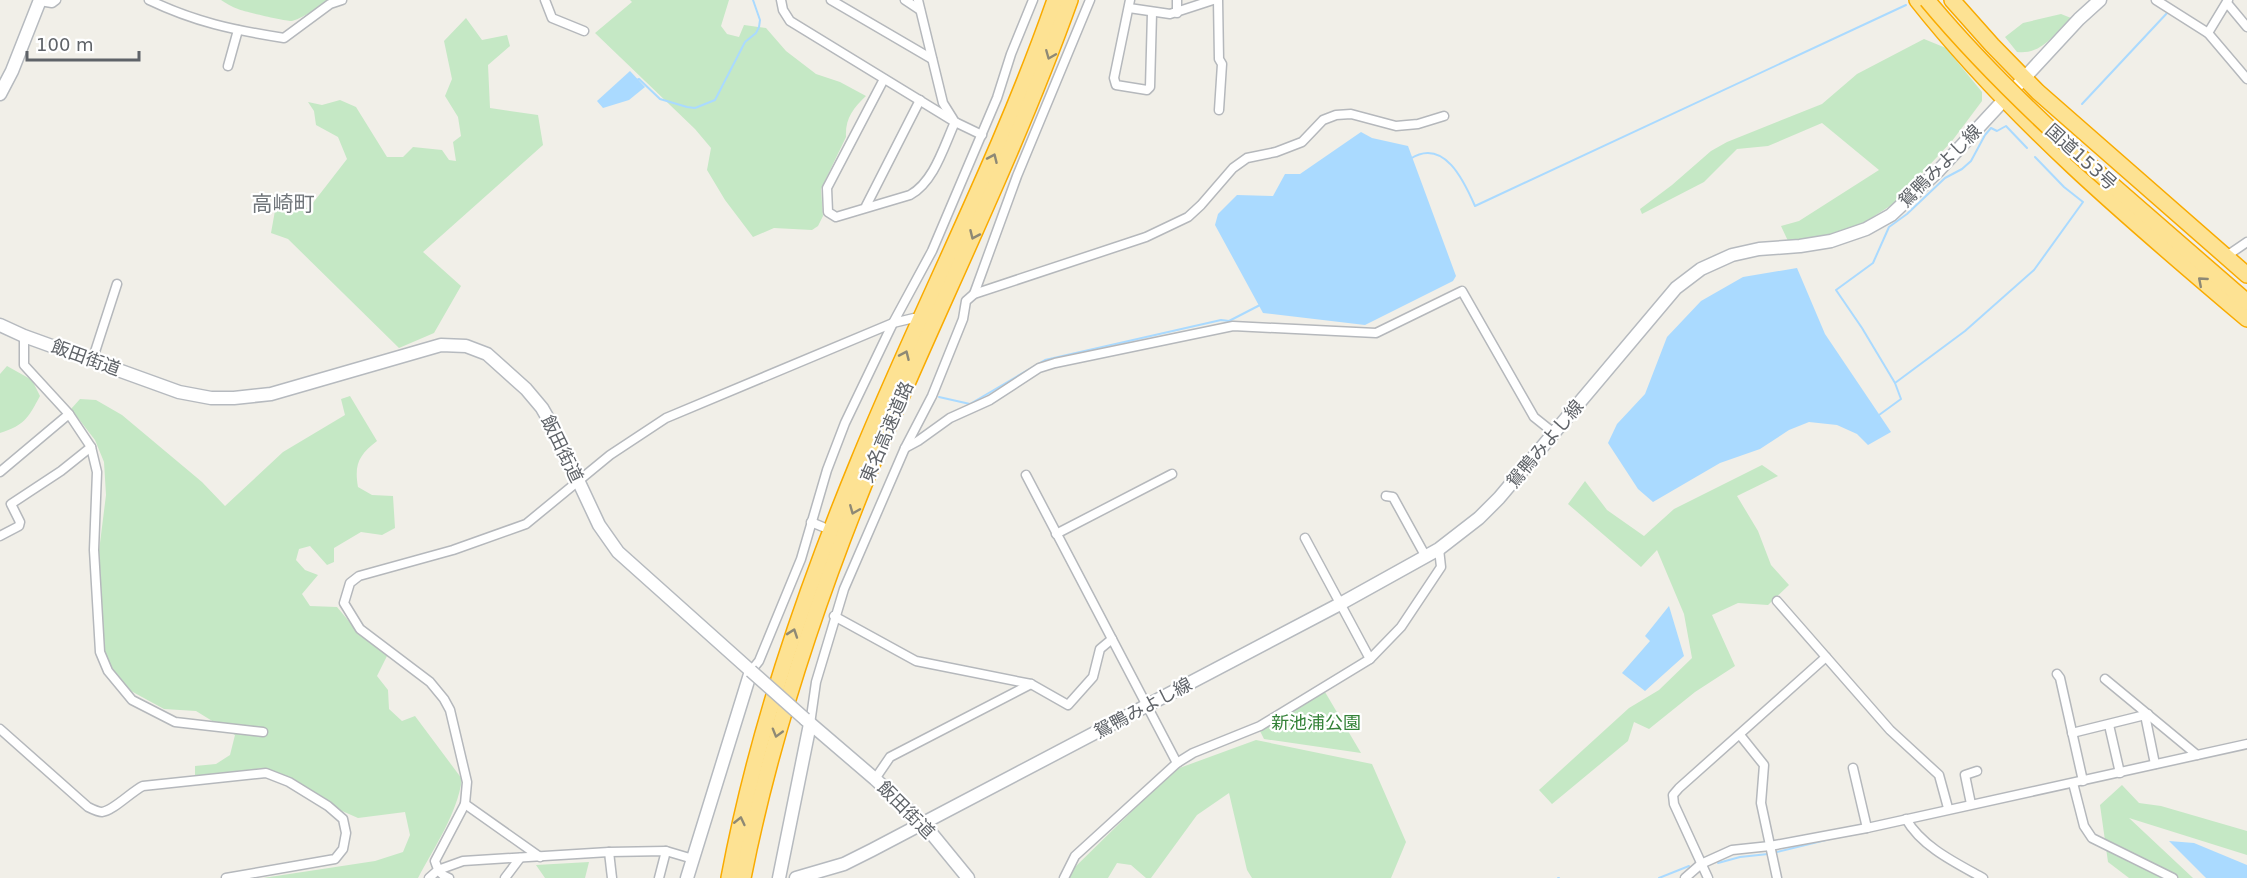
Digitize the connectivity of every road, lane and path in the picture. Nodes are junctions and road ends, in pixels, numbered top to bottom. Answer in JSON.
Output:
{"nodes":[{"id":1,"x":40,"y":0,"type":"edge"},
{"id":2,"x":56,"y":0,"type":"edge"},
{"id":3,"x":149,"y":0,"type":"edge"},
{"id":4,"x":342,"y":0,"type":"edge"},
{"id":5,"x":545,"y":0,"type":"edge"},
{"id":6,"x":781,"y":0,"type":"edge"},
{"id":7,"x":831,"y":0,"type":"edge"},
{"id":8,"x":904,"y":0,"type":"edge"},
{"id":9,"x":918,"y":0,"type":"edge"},
{"id":10,"x":1033,"y":0,"type":"edge"},
{"id":11,"x":1055,"y":0,"type":"edge"},
{"id":12,"x":1070,"y":0,"type":"edge"},
{"id":13,"x":1090,"y":0,"type":"edge"},
{"id":14,"x":1177,"y":0,"type":"edge"},
{"id":15,"x":1212,"y":0,"type":"edge"},
{"id":16,"x":1218,"y":0,"type":"edge"},
{"id":17,"x":1917,"y":0,"type":"edge"},
{"id":18,"x":1927,"y":0,"type":"edge"},
{"id":19,"x":1941,"y":0,"type":"edge"},
{"id":20,"x":1952,"y":0,"type":"edge"},
{"id":21,"x":2100,"y":0,"type":"edge"},
{"id":22,"x":2156,"y":0,"type":"edge"},
{"id":23,"x":2227,"y":1,"type":"edge"},
{"id":24,"x":1130,"y":4,"type":"edge"},
{"id":25,"x":920,"y":10,"type":"junction"},
{"id":26,"x":1152,"y":13,"type":"junction"},
{"id":27,"x":1177,"y":13,"type":"junction"},
{"id":28,"x":2247,"y":27,"type":"edge"},
{"id":29,"x":238,"y":30,"type":"junction"},
{"id":30,"x":584,"y":31,"type":"dead end"},
{"id":31,"x":2208,"y":33,"type":"junction"},
{"id":32,"x":932,"y":59,"type":"junction"},
{"id":33,"x":228,"y":66,"type":"dead end"},
{"id":34,"x":2025,"y":78,"type":"junction"},
{"id":35,"x":884,"y":79,"type":"junction"},
{"id":36,"x":2247,"y":79,"type":"edge"},
{"id":37,"x":0,"y":94,"type":"edge"},
{"id":38,"x":920,"y":100,"type":"junction"},
{"id":39,"x":2005,"y":100,"type":"junction"},
{"id":40,"x":1220,"y":110,"type":"dead end"},
{"id":41,"x":1444,"y":116,"type":"dead end"},
{"id":42,"x":955,"y":122,"type":"junction"},
{"id":43,"x":982,"y":135,"type":"junction"},
{"id":44,"x":2112,"y":179,"type":"junction"},
{"id":45,"x":866,"y":207,"type":"junction"},
{"id":46,"x":2247,"y":242,"type":"edge"},
{"id":47,"x":2226,"y":257,"type":"junction"},
{"id":48,"x":2247,"y":275,"type":"edge"},
{"id":49,"x":117,"y":284,"type":"dead end"},
{"id":50,"x":2247,"y":287,"type":"edge"},
{"id":51,"x":974,"y":294,"type":"junction"},
{"id":52,"x":966,"y":301,"type":"junction"},
{"id":53,"x":955,"y":302,"type":"dead end"},
{"id":54,"x":2247,"y":302,"type":"edge"},
{"id":55,"x":914,"y":318,"type":"dead end"},
{"id":56,"x":2247,"y":319,"type":"edge"},
{"id":57,"x":893,"y":323,"type":"junction"},
{"id":58,"x":0,"y":326,"type":"edge"},
{"id":59,"x":24,"y":336,"type":"junction"},
{"id":60,"x":92,"y":361,"type":"junction"},
{"id":61,"x":69,"y":414,"type":"junction"},
{"id":62,"x":1554,"y":433,"type":"junction"},
{"id":63,"x":91,"y":447,"type":"junction"},
{"id":64,"x":905,"y":448,"type":"junction"},
{"id":65,"x":0,"y":472,"type":"edge"},
{"id":66,"x":1172,"y":474,"type":"dead end"},
{"id":67,"x":1026,"y":475,"type":"dead end"},
{"id":68,"x":578,"y":481,"type":"junction"},
{"id":69,"x":1386,"y":496,"type":"dead end"},
{"id":70,"x":811,"y":522,"type":"junction"},
{"id":71,"x":823,"y":527,"type":"dead end"},
{"id":72,"x":1056,"y":534,"type":"junction"},
{"id":73,"x":0,"y":536,"type":"edge"},
{"id":74,"x":1305,"y":538,"type":"dead end"},
{"id":75,"x":1439,"y":549,"type":"junction"},
{"id":76,"x":1426,"y":557,"type":"junction"},
{"id":77,"x":1777,"y":601,"type":"dead end"},
{"id":78,"x":1340,"y":604,"type":"junction"},
{"id":79,"x":834,"y":616,"type":"junction"},
{"id":80,"x":1112,"y":639,"type":"junction"},
{"id":81,"x":1826,"y":657,"type":"junction"},
{"id":82,"x":1370,"y":660,"type":"junction"},
{"id":83,"x":751,"y":671,"type":"junction"},
{"id":84,"x":2057,"y":674,"type":"dead end"},
{"id":85,"x":2105,"y":679,"type":"dead end"},
{"id":86,"x":1031,"y":684,"type":"junction"},
{"id":87,"x":1148,"y":706,"type":"junction"},
{"id":88,"x":2146,"y":715,"type":"junction"},
{"id":89,"x":807,"y":722,"type":"junction"},
{"id":90,"x":2109,"y":725,"type":"junction"},
{"id":91,"x":0,"y":729,"type":"edge"},
{"id":92,"x":263,"y":732,"type":"dead end"},
{"id":93,"x":2072,"y":733,"type":"junction"},
{"id":94,"x":1740,"y":735,"type":"junction"},
{"id":95,"x":2247,"y":744,"type":"edge"},
{"id":96,"x":2197,"y":755,"type":"junction"},
{"id":97,"x":1177,"y":763,"type":"junction"},
{"id":98,"x":2155,"y":764,"type":"junction"},
{"id":99,"x":1853,"y":768,"type":"dead end"},
{"id":100,"x":1977,"y":771,"type":"dead end"},
{"id":101,"x":2120,"y":773,"type":"junction"},
{"id":102,"x":875,"y":779,"type":"junction"},
{"id":103,"x":2083,"y":781,"type":"junction"},
{"id":104,"x":2073,"y":783,"type":"junction"},
{"id":105,"x":465,"y":804,"type":"junction"},
{"id":106,"x":1971,"y":804,"type":"junction"},
{"id":107,"x":1948,"y":808,"type":"junction"},
{"id":108,"x":1906,"y":819,"type":"junction"},
{"id":109,"x":923,"y":823,"type":"junction"},
{"id":110,"x":1867,"y":828,"type":"junction"},
{"id":111,"x":1770,"y":846,"type":"junction"},
{"id":112,"x":666,"y":851,"type":"junction"},
{"id":113,"x":609,"y":852,"type":"junction"},
{"id":114,"x":540,"y":857,"type":"junction"},
{"id":115,"x":520,"y":858,"type":"junction"},
{"id":116,"x":693,"y":859,"type":"junction"},
{"id":117,"x":1701,"y":864,"type":"junction"},
{"id":118,"x":438,"y":870,"type":"junction"},
{"id":119,"x":226,"y":878,"type":"edge"},
{"id":120,"x":429,"y":878,"type":"edge"},
{"id":121,"x":449,"y":878,"type":"edge"},
{"id":122,"x":505,"y":878,"type":"edge"},
{"id":123,"x":612,"y":878,"type":"edge"},
{"id":124,"x":658,"y":878,"type":"edge"},
{"id":125,"x":687,"y":878,"type":"edge"},
{"id":126,"x":729,"y":878,"type":"edge"},
{"id":127,"x":743,"y":878,"type":"edge"},
{"id":128,"x":779,"y":878,"type":"edge"},
{"id":129,"x":796,"y":878,"type":"edge"},
{"id":130,"x":968,"y":878,"type":"edge"},
{"id":131,"x":1064,"y":878,"type":"edge"},
{"id":132,"x":1685,"y":878,"type":"edge"},
{"id":133,"x":1708,"y":878,"type":"edge"},
{"id":134,"x":1777,"y":878,"type":"edge"},
{"id":135,"x":1983,"y":878,"type":"edge"},
{"id":136,"x":2173,"y":878,"type":"edge"}],
"edges":[{"from":1,"to":2,"type":"street"},
{"from":1,"to":37,"type":"main road"},
{"from":3,"to":29,"type":"street"},
{"from":4,"to":29,"type":"street"},
{"from":5,"to":30,"type":"street"},
{"from":6,"to":35,"type":"street"},
{"from":7,"to":32,"type":"street"},
{"from":8,"to":25,"type":"street"},
{"from":9,"to":25,"type":"street"},
{"from":10,"to":43,"type":"street"},
{"from":126,"to":11,"type":"highway","name":"東名高速道路","one_way":true},
{"from":12,"to":127,"type":"highway","name":"東名高速道路","one_way":true},
{"from":13,"to":51,"type":"street"},
{"from":14,"to":27,"type":"street"},
{"from":15,"to":27,"type":"street"},
{"from":16,"to":40,"type":"street"},
{"from":17,"to":39,"type":"highway"},
{"from":18,"to":44,"type":"highway","name":"国道153号","bridge":true},
{"from":19,"to":44,"type":"highway","name":"国道153号"},
{"from":20,"to":34,"type":"highway"},
{"from":21,"to":34,"type":"main road","name":"鴛鴨みよし線"},
{"from":22,"to":31,"type":"street"},
{"from":23,"to":28,"type":"street"},
{"from":23,"to":31,"type":"street"},
{"from":24,"to":26,"type":"street"},
{"from":24,"to":26,"type":"street"},
{"from":25,"to":32,"type":"street"},
{"from":26,"to":27,"type":"street"},
{"from":29,"to":33,"type":"street"},
{"from":31,"to":36,"type":"street"},
{"from":32,"to":42,"type":"street"},
{"from":34,"to":39,"type":"main road","name":"鴛鴨みよし線"},
{"from":34,"to":47,"type":"highway"},
{"from":35,"to":38,"type":"street"},
{"from":35,"to":45,"type":"street"},
{"from":38,"to":42,"type":"street"},
{"from":38,"to":45,"type":"street"},
{"from":56,"to":39,"type":"highway","one_way":true},
{"from":39,"to":62,"type":"main road","name":"鴛鴨みよし線"},
{"from":41,"to":51,"type":"street"},
{"from":42,"to":43,"type":"street"},
{"from":42,"to":45,"type":"street"},
{"from":43,"to":57,"type":"street"},
{"from":44,"to":50,"type":"highway","name":"国道153号"},
{"from":44,"to":54,"type":"highway","name":"国道153号"},
{"from":46,"to":47,"type":"street"},
{"from":47,"to":48,"type":"highway"},
{"from":49,"to":60,"type":"street"},
{"from":51,"to":52,"type":"street"},
{"from":52,"to":53,"type":"street"},
{"from":52,"to":64,"type":"street"},
{"from":55,"to":57,"type":"street"},
{"from":57,"to":68,"type":"street"},
{"from":57,"to":70,"type":"street"},
{"from":58,"to":59,"type":"main road","name":"飯田街道"},
{"from":59,"to":60,"type":"main road","name":"飯田街道"},
{"from":59,"to":61,"type":"street"},
{"from":60,"to":68,"type":"main road","name":"飯田街道"},
{"from":61,"to":63,"type":"street"},
{"from":61,"to":65,"type":"street"},
{"from":62,"to":64,"type":"street"},
{"from":62,"to":75,"type":"main road","name":"鴛鴨みよし線"},
{"from":63,"to":73,"type":"street"},
{"from":63,"to":92,"type":"street"},
{"from":64,"to":79,"type":"street"},
{"from":66,"to":72,"type":"street"},
{"from":67,"to":72,"type":"street"},
{"from":68,"to":83,"type":"main road","name":"飯田街道"},
{"from":68,"to":105,"type":"street"},
{"from":69,"to":76,"type":"street"},
{"from":70,"to":71,"type":"street"},
{"from":70,"to":83,"type":"street"},
{"from":72,"to":80,"type":"street"},
{"from":74,"to":78,"type":"street"},
{"from":75,"to":76,"type":"main road","name":"鴛鴨みよし線"},
{"from":75,"to":82,"type":"street"},
{"from":76,"to":78,"type":"main road","name":"鴛鴨みよし線"},
{"from":77,"to":81,"type":"street"},
{"from":78,"to":82,"type":"street"},
{"from":78,"to":87,"type":"main road","name":"鴛鴨みよし線"},
{"from":79,"to":86,"type":"street"},
{"from":79,"to":89,"type":"street"},
{"from":80,"to":86,"type":"street"},
{"from":80,"to":87,"type":"street"},
{"from":81,"to":94,"type":"street"},
{"from":81,"to":107,"type":"street"},
{"from":82,"to":97,"type":"street"},
{"from":83,"to":89,"type":"main road","name":"飯田街道","bridge":true},
{"from":83,"to":116,"type":"main road"},
{"from":84,"to":93,"type":"street"},
{"from":85,"to":88,"type":"street"},
{"from":86,"to":102,"type":"street"},
{"from":87,"to":97,"type":"street"},
{"from":87,"to":109,"type":"main road","name":"鴛鴨みよし線"},
{"from":88,"to":90,"type":"street"},
{"from":88,"to":96,"type":"street"},
{"from":88,"to":98,"type":"street"},
{"from":89,"to":102,"type":"main road","name":"飯田街道"},
{"from":89,"to":128,"type":"main road"},
{"from":90,"to":93,"type":"street"},
{"from":90,"to":101,"type":"street"},
{"from":91,"to":119,"type":"street"},
{"from":93,"to":103,"type":"street"},
{"from":94,"to":111,"type":"street"},
{"from":94,"to":117,"type":"street"},
{"from":95,"to":96,"type":"street"},
{"from":96,"to":98,"type":"street"},
{"from":97,"to":131,"type":"street"},
{"from":98,"to":101,"type":"street"},
{"from":99,"to":110,"type":"street"},
{"from":100,"to":106,"type":"street"},
{"from":101,"to":103,"type":"street"},
{"from":102,"to":109,"type":"main road","name":"飯田街道"},
{"from":103,"to":104,"type":"street"},
{"from":104,"to":106,"type":"street"},
{"from":104,"to":136,"type":"street"},
{"from":105,"to":114,"type":"street"},
{"from":105,"to":118,"type":"street"},
{"from":106,"to":107,"type":"street"},
{"from":107,"to":108,"type":"street"},
{"from":108,"to":110,"type":"street"},
{"from":108,"to":135,"type":"street"},
{"from":109,"to":129,"type":"main road","name":"鴛鴨みよし線"},
{"from":109,"to":130,"type":"main road","name":"飯田街道"},
{"from":110,"to":111,"type":"street"},
{"from":111,"to":117,"type":"street"},
{"from":111,"to":134,"type":"street"},
{"from":112,"to":113,"type":"street"},
{"from":112,"to":116,"type":"street"},
{"from":112,"to":124,"type":"street"},
{"from":113,"to":114,"type":"street"},
{"from":113,"to":123,"type":"street"},
{"from":114,"to":115,"type":"street"},
{"from":115,"to":118,"type":"street"},
{"from":115,"to":122,"type":"street"},
{"from":116,"to":125,"type":"main road"},
{"from":117,"to":132,"type":"street"},
{"from":117,"to":133,"type":"street"},
{"from":118,"to":120,"type":"street"},
{"from":118,"to":121,"type":"street"}]}
